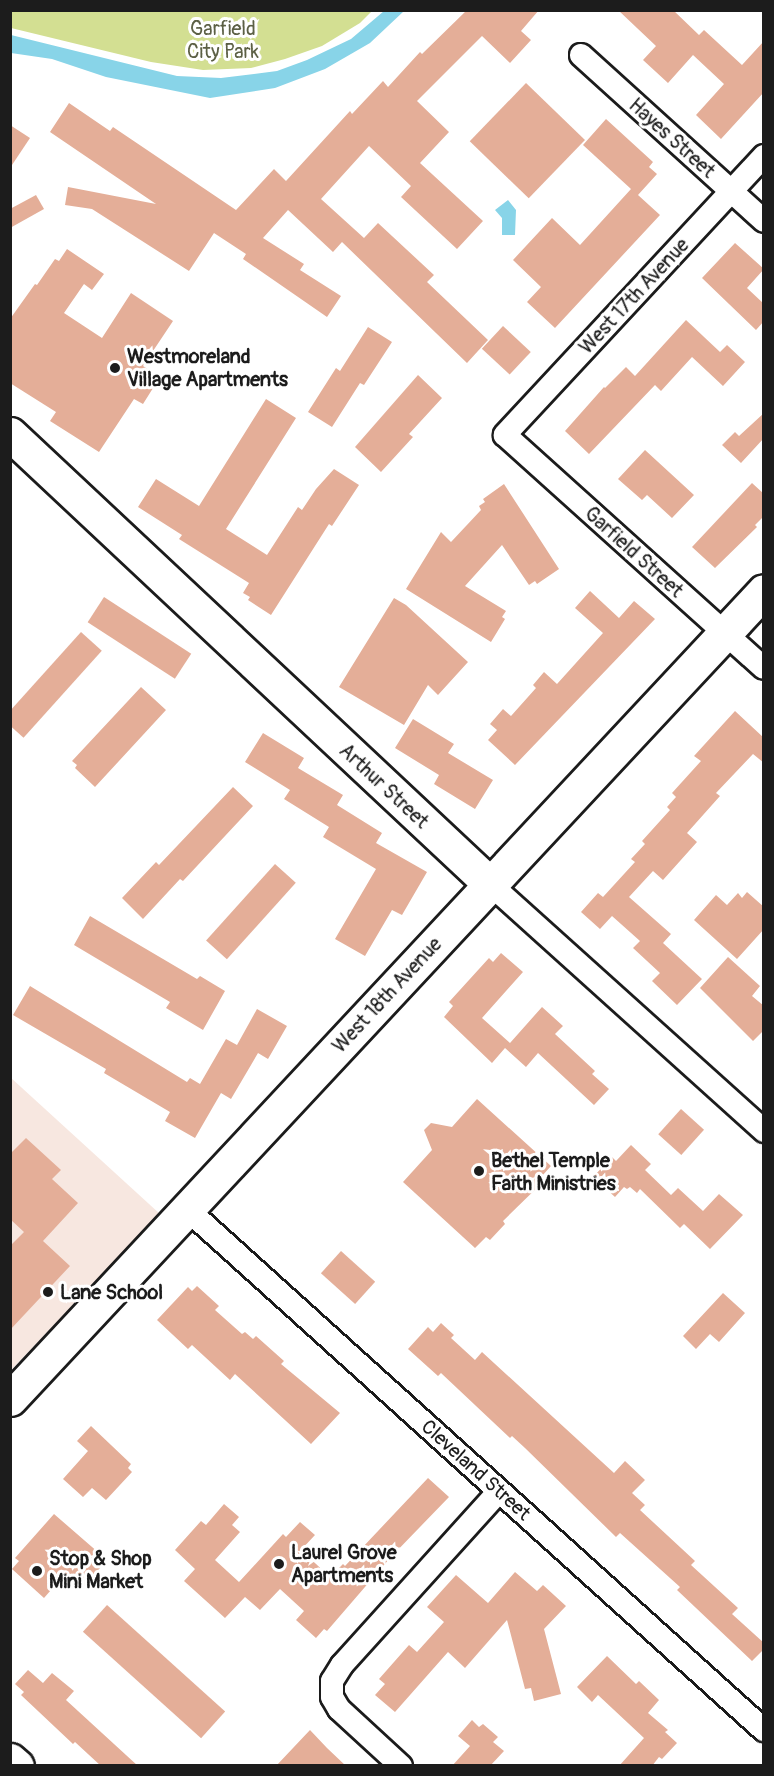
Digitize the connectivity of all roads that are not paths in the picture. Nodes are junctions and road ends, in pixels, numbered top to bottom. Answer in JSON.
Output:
{"nodes":[{"id":1,"x":581,"y":55,"type":"dead end"},
{"id":2,"x":764,"y":156,"type":"edge"},
{"id":3,"x":731,"y":191,"type":"junction"},
{"id":4,"x":764,"y":221,"type":"edge"},
{"id":5,"x":10,"y":434,"type":"edge"},
{"id":6,"x":505,"y":435,"type":"joint"},
{"id":7,"x":764,"y":591,"type":"edge"},
{"id":8,"x":724,"y":633,"type":"junction"},
{"id":9,"x":764,"y":668,"type":"edge"},
{"id":10,"x":490,"y":884,"type":"junction"},
{"id":11,"x":764,"y":1131,"type":"edge"},
{"id":12,"x":188,"y":1210,"type":"junction"},
{"id":13,"x":10,"y":1399,"type":"edge"},
{"id":14,"x":499,"y":1491,"type":"junction"},
{"id":15,"x":764,"y":1730,"type":"edge"},
{"id":16,"x":10,"y":1760,"type":"edge"},
{"id":17,"x":17,"y":1766,"type":"edge"},
{"id":18,"x":401,"y":1766,"type":"edge"}],
"edges":[{"from":1,"to":3,"type":"street","name":"Hayes Street"},
{"from":2,"to":3,"type":"street","name":"West 17th Avenue"},
{"from":3,"to":4,"type":"street","name":"Hayes Street"},
{"from":3,"to":6,"type":"street","name":"West 17th Avenue"},
{"from":5,"to":10,"type":"main road","name":"Arthur Street"},
{"from":6,"to":8,"type":"street","name":"Garfield Street"},
{"from":7,"to":8,"type":"main road","name":"West 18th Avenue"},
{"from":8,"to":9,"type":"street","name":"Garfield Street"},
{"from":8,"to":10,"type":"main road","name":"West 18th Avenue"},
{"from":10,"to":11,"type":"street","name":"Arthur Street"},
{"from":10,"to":12,"type":"main road","name":"West 18th Avenue"},
{"from":12,"to":13,"type":"main road","name":"West 18th Avenue"},
{"from":12,"to":14,"type":"street","name":"Cleveland Street"},
{"from":14,"to":15,"type":"street","name":"Cleveland Street"},
{"from":14,"to":18,"type":"street"},
{"from":16,"to":17,"type":"main road"}]}
